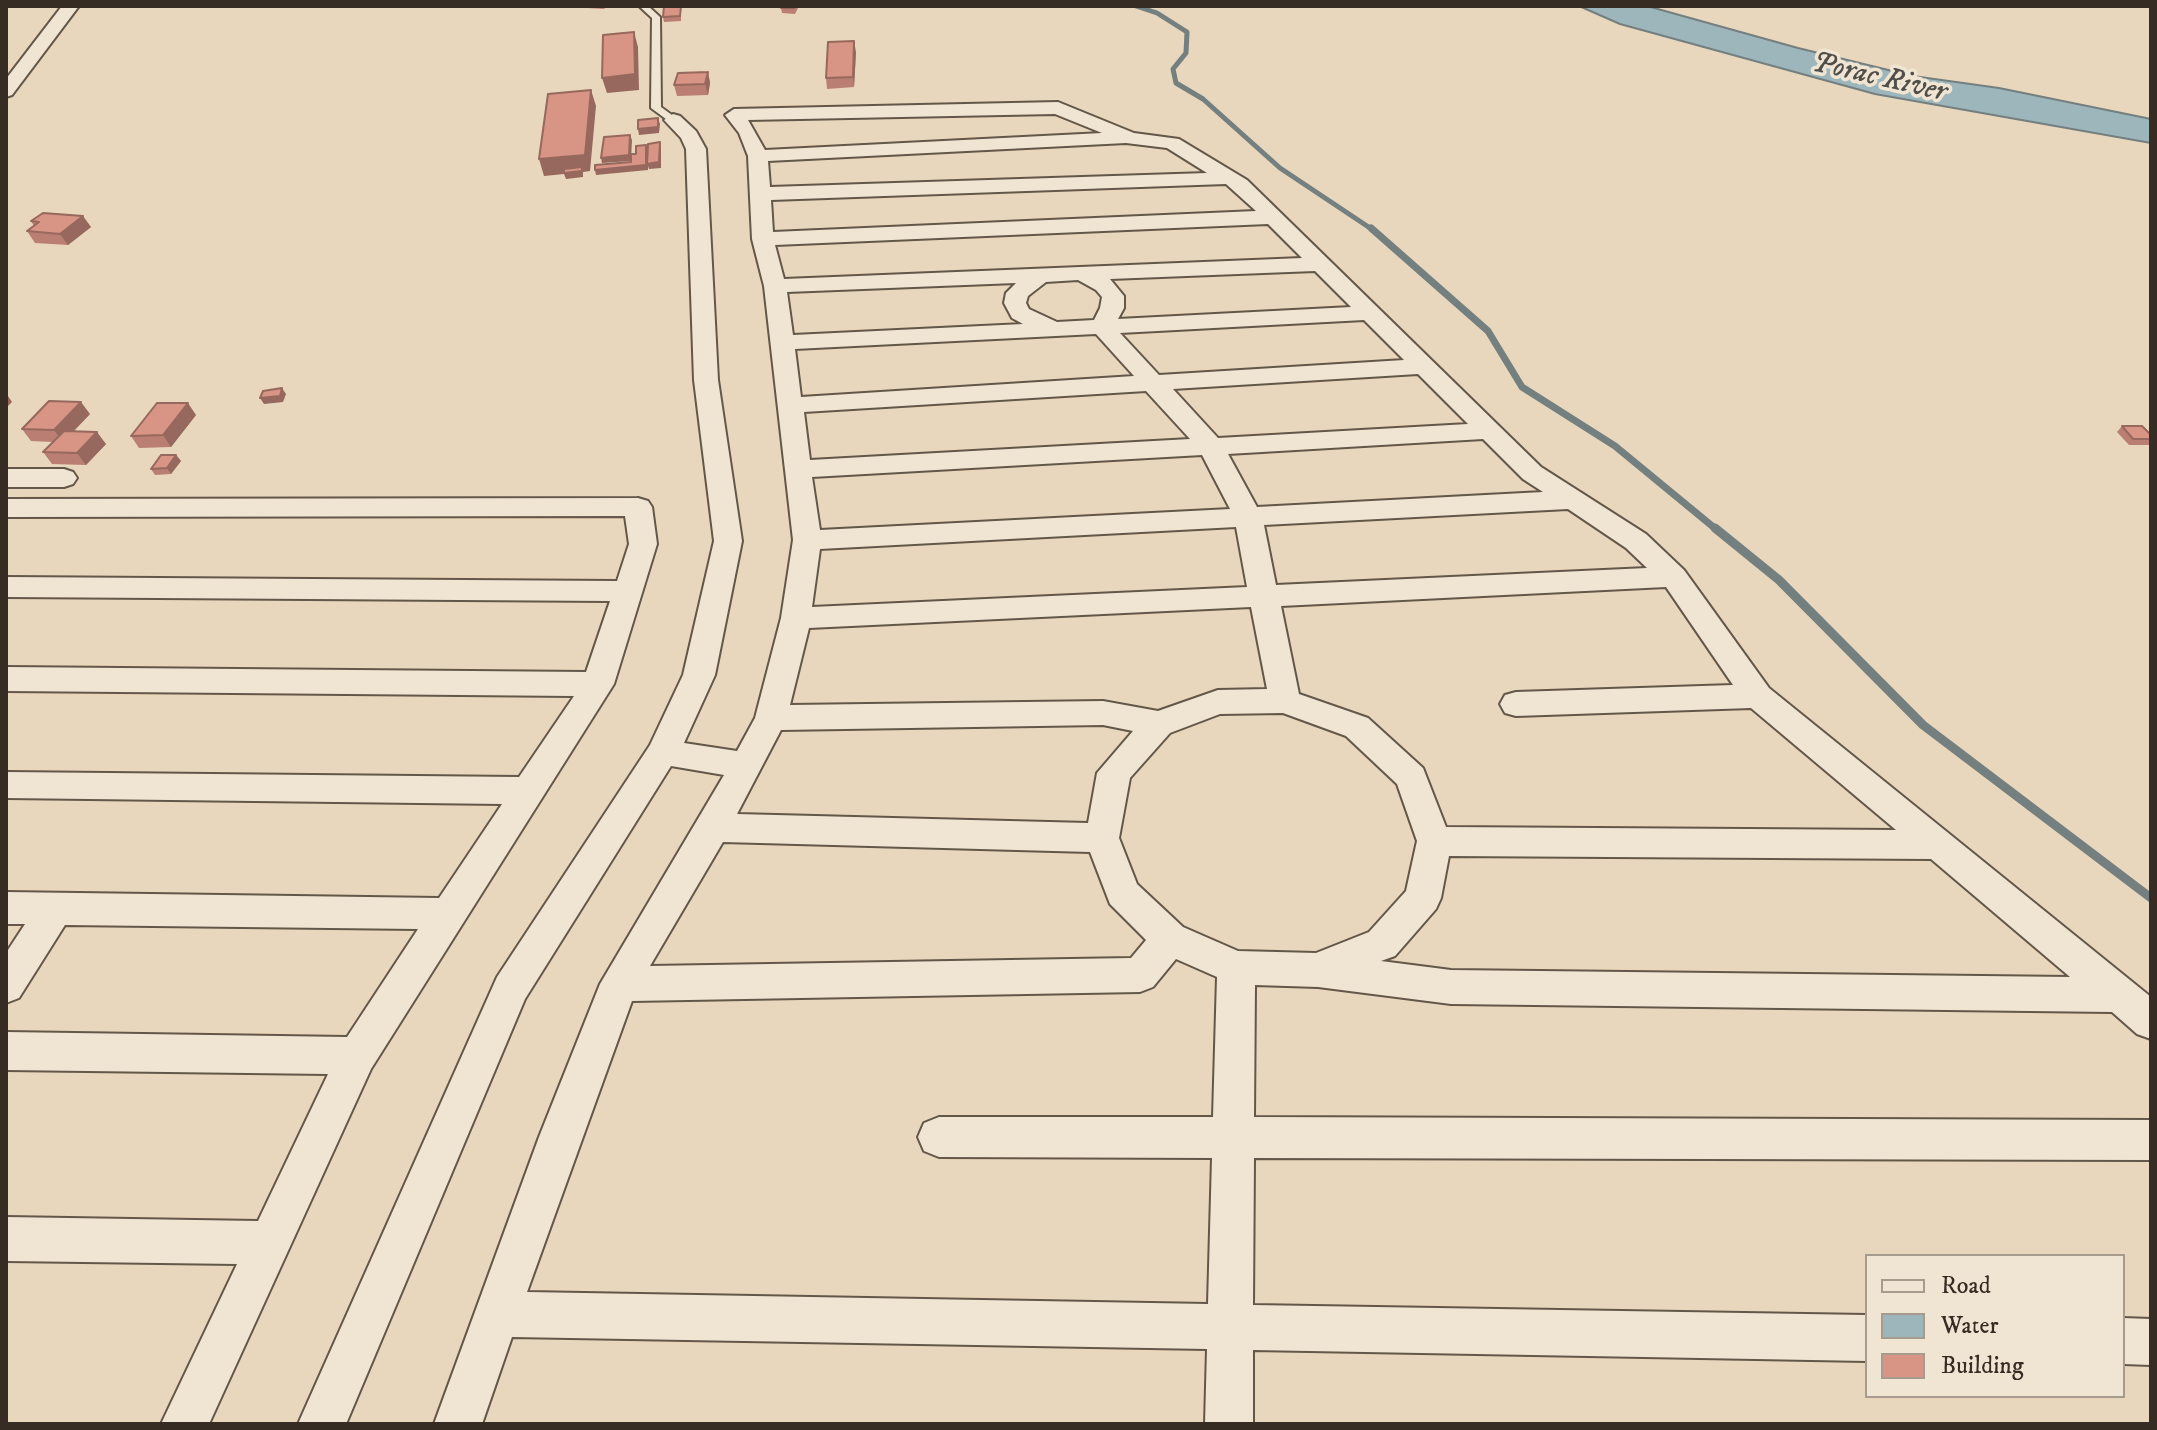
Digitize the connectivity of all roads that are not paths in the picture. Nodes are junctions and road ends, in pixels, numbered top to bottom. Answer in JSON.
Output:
{"nodes":[{"id":1,"x":71,"y":6,"type":"edge"},
{"id":2,"x":643,"y":6,"type":"edge"},
{"id":3,"x":6,"y":91,"type":"edge"},
{"id":4,"x":673,"y":120,"type":"joint"},
{"id":5,"x":1130,"y":138,"type":"junction"},
{"id":6,"x":758,"y":156,"type":"junction"},
{"id":7,"x":1229,"y":178,"type":"junction"},
{"id":8,"x":760,"y":194,"type":"junction"},
{"id":9,"x":1273,"y":217,"type":"junction"},
{"id":10,"x":763,"y":239,"type":"junction"},
{"id":11,"x":1320,"y":264,"type":"junction"},
{"id":12,"x":1082,"y":274,"type":"junction"},
{"id":13,"x":1041,"y":275,"type":"junction"},
{"id":14,"x":775,"y":286,"type":"junction"},
{"id":15,"x":1370,"y":313,"type":"junction"},
{"id":16,"x":1102,"y":327,"type":"junction"},
{"id":17,"x":1053,"y":329,"type":"junction"},
{"id":18,"x":782,"y":343,"type":"junction"},
{"id":19,"x":1424,"y":366,"type":"junction"},
{"id":20,"x":1152,"y":383,"type":"junction"},
{"id":21,"x":790,"y":405,"type":"junction"},
{"id":22,"x":1489,"y":431,"type":"junction"},
{"id":23,"x":1211,"y":446,"type":"junction"},
{"id":24,"x":798,"y":469,"type":"junction"},
{"id":25,"x":6,"y":478,"type":"edge"},
{"id":26,"x":64,"y":478,"type":"dead end"},
{"id":27,"x":1570,"y":500,"type":"junction"},
{"id":28,"x":6,"y":508,"type":"edge"},
{"id":29,"x":1248,"y":517,"type":"junction"},
{"id":30,"x":807,"y":540,"type":"junction"},
{"id":31,"x":1674,"y":577,"type":"junction"},
{"id":32,"x":6,"y":587,"type":"edge"},
{"id":33,"x":628,"y":591,"type":"junction"},
{"id":34,"x":1264,"y":596,"type":"junction"},
{"id":35,"x":796,"y":618,"type":"junction"},
{"id":36,"x":6,"y":679,"type":"edge"},
{"id":37,"x":598,"y":684,"type":"junction"},
{"id":38,"x":1758,"y":696,"type":"junction"},
{"id":39,"x":1285,"y":701,"type":"junction"},
{"id":40,"x":1516,"y":704,"type":"dead end"},
{"id":41,"x":771,"y":718,"type":"junction"},
{"id":42,"x":1159,"y":724,"type":"junction"},
{"id":43,"x":663,"y":752,"type":"junction"},
{"id":44,"x":746,"y":766,"type":"junction"},
{"id":45,"x":6,"y":785,"type":"edge"},
{"id":46,"x":529,"y":791,"type":"junction"},
{"id":47,"x":713,"y":828,"type":"junction"},
{"id":48,"x":1102,"y":838,"type":"junction"},
{"id":49,"x":1434,"y":841,"type":"junction"},
{"id":50,"x":1939,"y":845,"type":"junction"},
{"id":51,"x":6,"y":908,"type":"edge"},
{"id":52,"x":55,"y":909,"type":"junction"},
{"id":53,"x":450,"y":914,"type":"junction"},
{"id":54,"x":1170,"y":939,"type":"junction"},
{"id":55,"x":1236,"y":968,"type":"junction"},
{"id":56,"x":1317,"y":970,"type":"junction"},
{"id":57,"x":619,"y":984,"type":"junction"},
{"id":58,"x":6,"y":986,"type":"edge"},
{"id":59,"x":2119,"y":995,"type":"junction"},
{"id":60,"x":2151,"y":1021,"type":"edge"},
{"id":61,"x":6,"y":1051,"type":"edge"},
{"id":62,"x":357,"y":1056,"type":"junction"},
{"id":63,"x":939,"y":1137,"type":"dead end"},
{"id":64,"x":1234,"y":1138,"type":"junction"},
{"id":65,"x":2151,"y":1140,"type":"edge"},
{"id":66,"x":6,"y":1239,"type":"edge"},
{"id":67,"x":269,"y":1243,"type":"junction"},
{"id":68,"x":496,"y":1314,"type":"junction"},
{"id":69,"x":1231,"y":1329,"type":"junction"},
{"id":70,"x":1865,"y":1338,"type":"edge"},
{"id":71,"x":2125,"y":1341,"type":"edge"},
{"id":72,"x":2151,"y":1342,"type":"edge"},
{"id":73,"x":185,"y":1424,"type":"edge"},
{"id":74,"x":322,"y":1424,"type":"edge"},
{"id":75,"x":458,"y":1424,"type":"edge"},
{"id":76,"x":1229,"y":1424,"type":"edge"}],
"edges":[{"from":1,"to":3,"type":"street"},
{"from":2,"to":4,"type":"lane"},
{"from":4,"to":43,"type":"street"},
{"from":5,"to":6,"type":"street"},
{"from":5,"to":6,"type":"street"},
{"from":5,"to":7,"type":"street"},
{"from":6,"to":8,"type":"street"},
{"from":7,"to":8,"type":"street"},
{"from":7,"to":9,"type":"street"},
{"from":8,"to":10,"type":"street"},
{"from":9,"to":10,"type":"street"},
{"from":9,"to":11,"type":"street"},
{"from":10,"to":14,"type":"street"},
{"from":11,"to":12,"type":"street"},
{"from":11,"to":15,"type":"street"},
{"from":12,"to":13,"type":"street"},
{"from":12,"to":16,"type":"street"},
{"from":13,"to":14,"type":"street"},
{"from":13,"to":17,"type":"street"},
{"from":14,"to":18,"type":"street"},
{"from":15,"to":16,"type":"street"},
{"from":15,"to":19,"type":"street"},
{"from":16,"to":17,"type":"street"},
{"from":16,"to":20,"type":"street"},
{"from":17,"to":18,"type":"street"},
{"from":18,"to":21,"type":"street"},
{"from":19,"to":20,"type":"street"},
{"from":19,"to":22,"type":"street"},
{"from":20,"to":21,"type":"street"},
{"from":20,"to":23,"type":"street"},
{"from":21,"to":24,"type":"street"},
{"from":22,"to":23,"type":"street"},
{"from":22,"to":27,"type":"street"},
{"from":23,"to":24,"type":"street"},
{"from":23,"to":29,"type":"street"},
{"from":24,"to":30,"type":"street"},
{"from":25,"to":26,"type":"street"},
{"from":27,"to":29,"type":"street"},
{"from":27,"to":31,"type":"street"},
{"from":28,"to":33,"type":"street"},
{"from":29,"to":30,"type":"street"},
{"from":29,"to":34,"type":"street"},
{"from":30,"to":35,"type":"street"},
{"from":31,"to":34,"type":"street"},
{"from":31,"to":38,"type":"street"},
{"from":32,"to":33,"type":"street"},
{"from":33,"to":37,"type":"street"},
{"from":34,"to":35,"type":"street"},
{"from":34,"to":39,"type":"street"},
{"from":35,"to":41,"type":"street"},
{"from":36,"to":37,"type":"street"},
{"from":37,"to":46,"type":"street"},
{"from":38,"to":40,"type":"street"},
{"from":38,"to":50,"type":"street"},
{"from":39,"to":42,"type":"street"},
{"from":39,"to":49,"type":"street"},
{"from":41,"to":42,"type":"street"},
{"from":41,"to":44,"type":"street"},
{"from":42,"to":48,"type":"street"},
{"from":43,"to":44,"type":"street"},
{"from":43,"to":74,"type":"street"},
{"from":44,"to":47,"type":"street"},
{"from":45,"to":46,"type":"street"},
{"from":46,"to":53,"type":"street"},
{"from":47,"to":48,"type":"street"},
{"from":47,"to":57,"type":"street"},
{"from":48,"to":54,"type":"street"},
{"from":49,"to":50,"type":"street"},
{"from":49,"to":56,"type":"street"},
{"from":50,"to":59,"type":"street"},
{"from":51,"to":52,"type":"street"},
{"from":52,"to":53,"type":"street"},
{"from":52,"to":58,"type":"street"},
{"from":53,"to":62,"type":"street"},
{"from":54,"to":55,"type":"street"},
{"from":54,"to":57,"type":"street"},
{"from":55,"to":56,"type":"street"},
{"from":55,"to":64,"type":"street"},
{"from":56,"to":59,"type":"street"},
{"from":57,"to":68,"type":"street"},
{"from":59,"to":60,"type":"street"},
{"from":61,"to":62,"type":"street"},
{"from":62,"to":67,"type":"street"},
{"from":63,"to":64,"type":"street"},
{"from":64,"to":65,"type":"street"},
{"from":64,"to":69,"type":"street"},
{"from":66,"to":67,"type":"street"},
{"from":67,"to":73,"type":"street"},
{"from":68,"to":69,"type":"street"},
{"from":68,"to":75,"type":"street"},
{"from":69,"to":70,"type":"street"},
{"from":69,"to":76,"type":"street"},
{"from":71,"to":72,"type":"street"}]}
